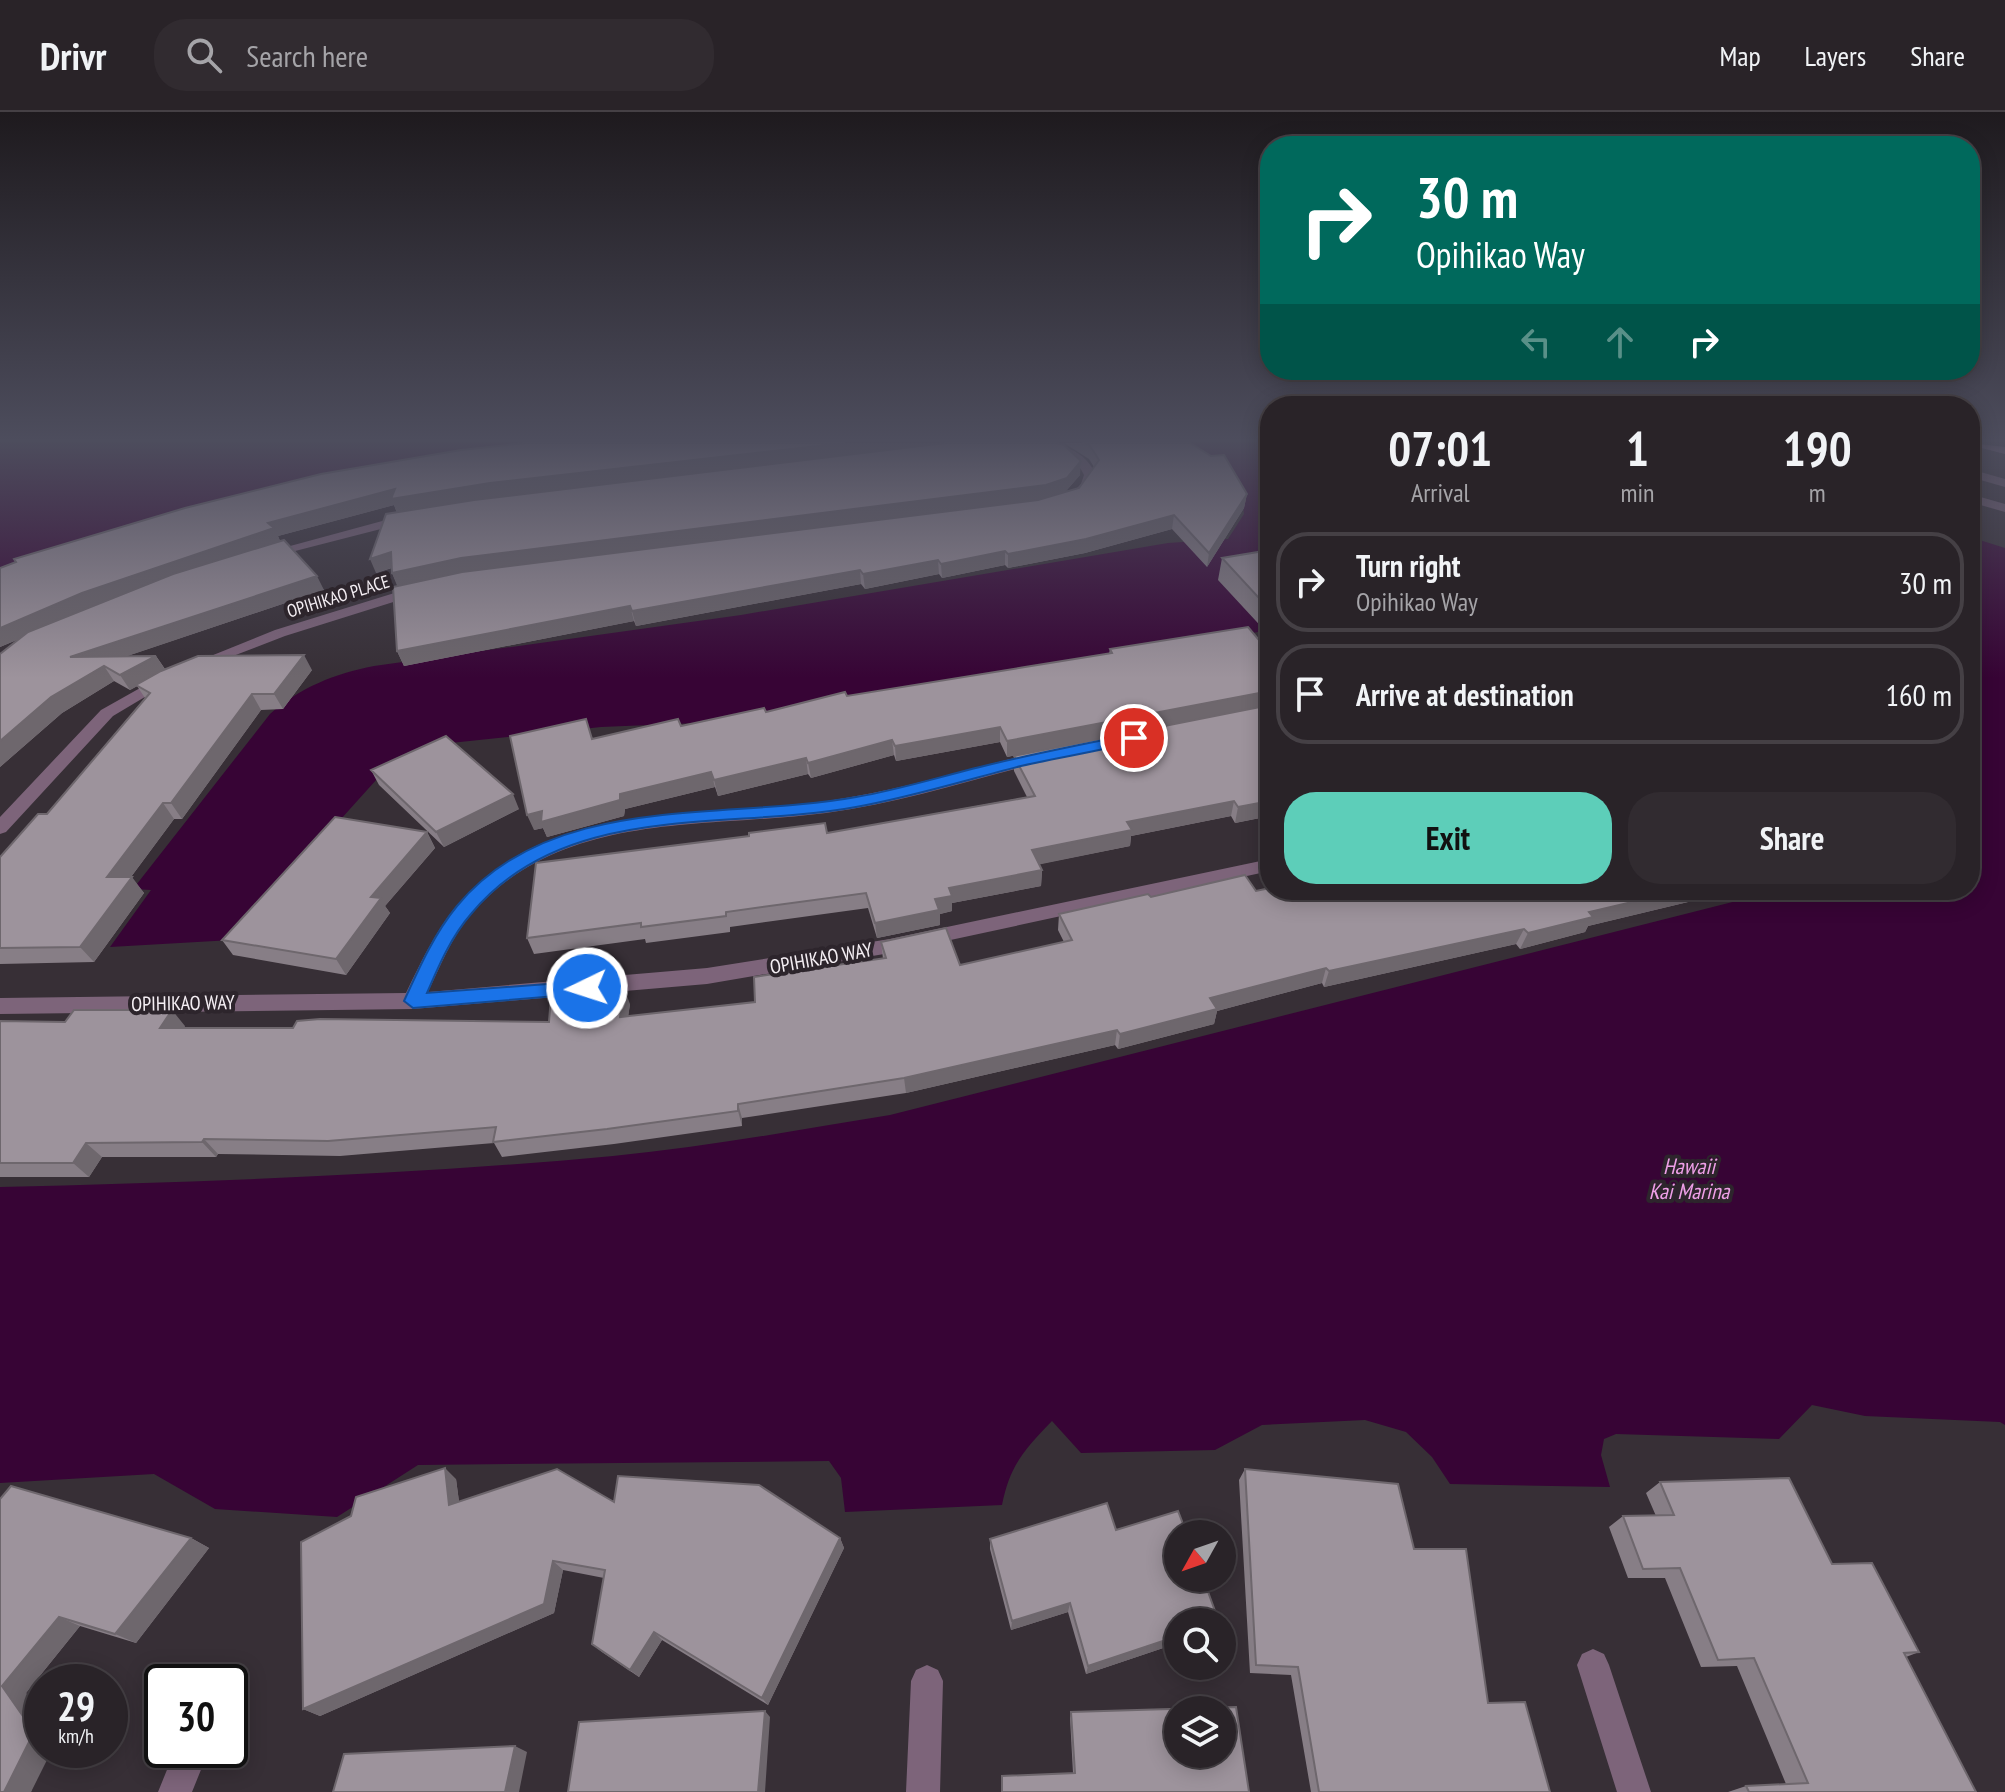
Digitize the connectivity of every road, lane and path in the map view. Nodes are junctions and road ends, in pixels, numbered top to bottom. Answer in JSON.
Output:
{"nodes":[{"id":1,"x":398,"y":521,"type":"edge"},
{"id":2,"x":250,"y":559,"type":"edge"},
{"id":3,"x":430,"y":587,"type":"edge"},
{"id":4,"x":1053,"y":755,"type":"edge"},
{"id":5,"x":0,"y":828,"type":"edge"},
{"id":6,"x":1260,"y":867,"type":"edge"},
{"id":7,"x":413,"y":1001,"type":"junction"},
{"id":8,"x":0,"y":1006,"type":"edge"},
{"id":9,"x":1593,"y":1665,"type":"dead end"},
{"id":10,"x":927,"y":1681,"type":"dead end"},
{"id":11,"x":185,"y":1768,"type":"edge"},
{"id":12,"x":175,"y":1792,"type":"edge"},
{"id":13,"x":923,"y":1792,"type":"edge"},
{"id":14,"x":1634,"y":1792,"type":"edge"}],
"edges":[{"from":1,"to":2,"type":"street"},
{"from":3,"to":5,"type":"street","name":"OPIHIKAO PLACE"},
{"from":4,"to":7,"type":"street"},
{"from":6,"to":7,"type":"street","name":"OPIHIKAO WAY"},
{"from":7,"to":8,"type":"street","name":"OPIHIKAO WAY"},
{"from":9,"to":14,"type":"street"},
{"from":10,"to":13,"type":"street"},
{"from":11,"to":12,"type":"street"}]}
